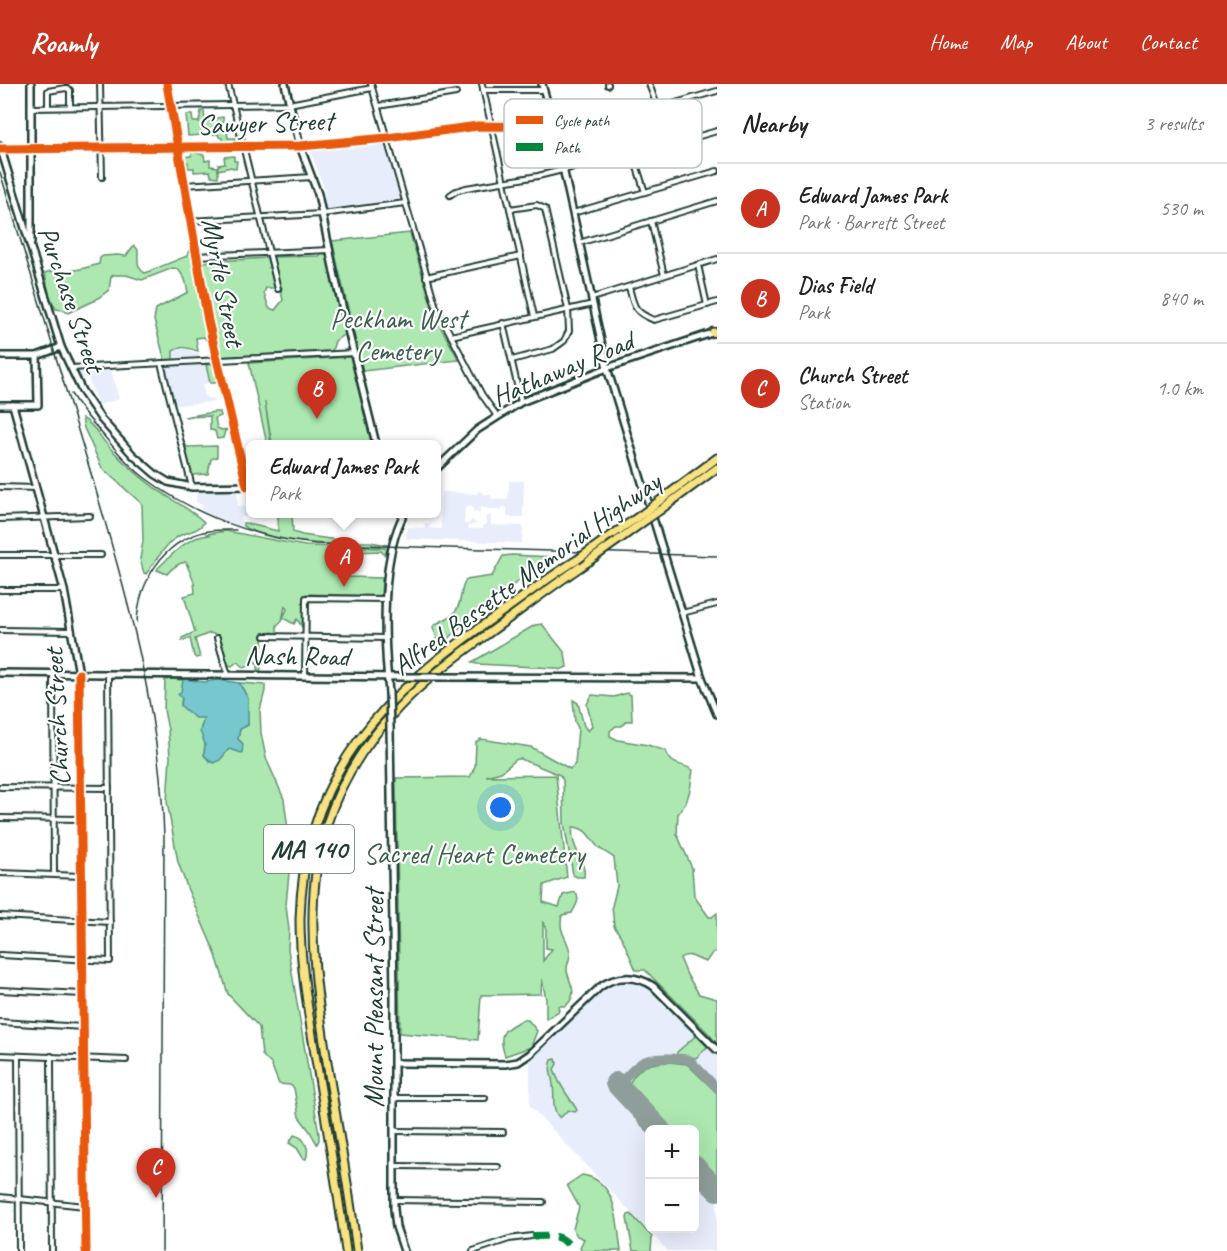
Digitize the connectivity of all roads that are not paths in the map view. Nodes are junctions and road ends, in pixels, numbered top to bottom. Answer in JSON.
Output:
{"nodes":[{"id":1,"x":31,"y":84,"type":"edge"},
{"id":2,"x":100,"y":84,"type":"edge"},
{"id":3,"x":167,"y":84,"type":"edge"},
{"id":4,"x":228,"y":84,"type":"edge"},
{"id":5,"x":285,"y":84,"type":"edge"},
{"id":6,"x":482,"y":84,"type":"edge"},
{"id":7,"x":649,"y":84,"type":"edge"},
{"id":8,"x":372,"y":86,"type":"edge"},
{"id":9,"x":543,"y":87,"type":"edge"},
{"id":10,"x":483,"y":90,"type":"junction"},
{"id":11,"x":717,"y":91,"type":"edge"},
{"id":12,"x":456,"y":93,"type":"dead end"},
{"id":13,"x":655,"y":99,"type":"edge"},
{"id":14,"x":689,"y":99,"type":"edge"},
{"id":15,"x":289,"y":104,"type":"junction"},
{"id":16,"x":171,"y":105,"type":"junction"},
{"id":17,"x":234,"y":105,"type":"junction"},
{"id":18,"x":378,"y":106,"type":"junction"},
{"id":19,"x":48,"y":107,"type":"junction"},
{"id":20,"x":70,"y":107,"type":"junction"},
{"id":21,"x":102,"y":107,"type":"junction"},
{"id":22,"x":31,"y":108,"type":"junction"},
{"id":23,"x":492,"y":126,"type":"junction"},
{"id":24,"x":504,"y":126,"type":"edge"},
{"id":25,"x":717,"y":131,"type":"edge"},
{"id":26,"x":702,"y":135,"type":"edge"},
{"id":27,"x":387,"y":138,"type":"junction"},
{"id":28,"x":300,"y":146,"type":"junction"},
{"id":29,"x":177,"y":147,"type":"junction"},
{"id":30,"x":243,"y":147,"type":"junction"},
{"id":31,"x":0,"y":148,"type":"edge"},
{"id":32,"x":32,"y":148,"type":"junction"},
{"id":33,"x":102,"y":148,"type":"junction"},
{"id":34,"x":573,"y":168,"type":"edge"},
{"id":35,"x":637,"y":168,"type":"edge"},
{"id":36,"x":564,"y":170,"type":"junction"},
{"id":37,"x":717,"y":171,"type":"edge"},
{"id":38,"x":102,"y":177,"type":"dead end"},
{"id":39,"x":312,"y":177,"type":"junction"},
{"id":40,"x":251,"y":181,"type":"junction"},
{"id":41,"x":504,"y":181,"type":"junction"},
{"id":42,"x":184,"y":185,"type":"junction"},
{"id":43,"x":645,"y":192,"type":"junction"},
{"id":44,"x":450,"y":195,"type":"dead end"},
{"id":45,"x":717,"y":201,"type":"edge"},
{"id":46,"x":405,"y":202,"type":"junction"},
{"id":47,"x":510,"y":209,"type":"junction"},
{"id":48,"x":573,"y":213,"type":"junction"},
{"id":49,"x":322,"y":214,"type":"junction"},
{"id":50,"x":260,"y":217,"type":"junction"},
{"id":51,"x":32,"y":219,"type":"junction"},
{"id":52,"x":22,"y":220,"type":"junction"},
{"id":53,"x":189,"y":221,"type":"junction"},
{"id":54,"x":651,"y":221,"type":"junction"},
{"id":55,"x":579,"y":243,"type":"junction"},
{"id":56,"x":31,"y":248,"type":"junction"},
{"id":57,"x":330,"y":250,"type":"junction"},
{"id":58,"x":269,"y":252,"type":"junction"},
{"id":59,"x":195,"y":256,"type":"junction"},
{"id":60,"x":521,"y":256,"type":"junction"},
{"id":61,"x":717,"y":259,"type":"edge"},
{"id":62,"x":698,"y":265,"type":"junction"},
{"id":63,"x":664,"y":275,"type":"junction"},
{"id":64,"x":426,"y":277,"type":"junction"},
{"id":65,"x":629,"y":287,"type":"junction"},
{"id":66,"x":278,"y":288,"type":"dead end"},
{"id":67,"x":592,"y":301,"type":"junction"},
{"id":68,"x":717,"y":302,"type":"edge"},
{"id":69,"x":707,"y":305,"type":"junction"},
{"id":70,"x":568,"y":309,"type":"junction"},
{"id":71,"x":534,"y":316,"type":"junction"},
{"id":72,"x":503,"y":323,"type":"junction"},
{"id":73,"x":716,"y":332,"type":"edge"},
{"id":74,"x":451,"y":336,"type":"junction"},
{"id":75,"x":61,"y":347,"type":"junction"},
{"id":76,"x":354,"y":353,"type":"junction"},
{"id":77,"x":0,"y":356,"type":"edge"},
{"id":78,"x":37,"y":356,"type":"junction"},
{"id":79,"x":216,"y":360,"type":"junction"},
{"id":80,"x":512,"y":360,"type":"junction"},
{"id":81,"x":161,"y":363,"type":"junction"},
{"id":82,"x":70,"y":368,"type":"junction"},
{"id":83,"x":607,"y":368,"type":"junction"},
{"id":84,"x":521,"y":402,"type":"junction"},
{"id":85,"x":0,"y":405,"type":"edge"},
{"id":86,"x":13,"y":405,"type":"junction"},
{"id":87,"x":497,"y":416,"type":"junction"},
{"id":88,"x":375,"y":440,"type":"edge"},
{"id":89,"x":717,"y":457,"type":"edge"},
{"id":90,"x":441,"y":464,"type":"edge"},
{"id":91,"x":717,"y":468,"type":"edge"},
{"id":92,"x":246,"y":475,"type":"edge"},
{"id":93,"x":246,"y":486,"type":"edge"},
{"id":94,"x":0,"y":488,"type":"edge"},
{"id":95,"x":36,"y":488,"type":"junction"},
{"id":96,"x":192,"y":488,"type":"junction"},
{"id":97,"x":659,"y":506,"type":"junction"},
{"id":98,"x":646,"y":515,"type":"junction"},
{"id":99,"x":90,"y":516,"type":"dead end"},
{"id":100,"x":402,"y":518,"type":"edge"},
{"id":101,"x":0,"y":519,"type":"edge"},
{"id":102,"x":44,"y":519,"type":"junction"},
{"id":103,"x":54,"y":554,"type":"junction"},
{"id":104,"x":0,"y":555,"type":"edge"},
{"id":105,"x":101,"y":555,"type":"dead end"},
{"id":106,"x":64,"y":590,"type":"junction"},
{"id":107,"x":0,"y":591,"type":"edge"},
{"id":108,"x":385,"y":599,"type":"junction"},
{"id":109,"x":717,"y":604,"type":"edge"},
{"id":110,"x":682,"y":613,"type":"junction"},
{"id":111,"x":0,"y":630,"type":"edge"},
{"id":112,"x":73,"y":631,"type":"junction"},
{"id":113,"x":265,"y":636,"type":"dead end"},
{"id":114,"x":305,"y":636,"type":"junction"},
{"id":115,"x":217,"y":638,"type":"dead end"},
{"id":116,"x":387,"y":638,"type":"junction"},
{"id":117,"x":0,"y":673,"type":"edge"},
{"id":118,"x":53,"y":674,"type":"junction"},
{"id":119,"x":79,"y":674,"type":"junction"},
{"id":120,"x":108,"y":674,"type":"junction"},
{"id":121,"x":228,"y":675,"type":"junction"},
{"id":122,"x":305,"y":675,"type":"junction"},
{"id":123,"x":387,"y":677,"type":"junction"},
{"id":124,"x":702,"y":678,"type":"junction"},
{"id":125,"x":717,"y":714,"type":"edge"},
{"id":126,"x":0,"y":787,"type":"edge"},
{"id":127,"x":54,"y":787,"type":"junction"},
{"id":128,"x":109,"y":788,"type":"junction"},
{"id":129,"x":81,"y":789,"type":"junction"},
{"id":130,"x":0,"y":818,"type":"edge"},
{"id":131,"x":54,"y":819,"type":"junction"},
{"id":132,"x":81,"y":819,"type":"junction"},
{"id":133,"x":0,"y":873,"type":"edge"},
{"id":134,"x":54,"y":874,"type":"junction"},
{"id":135,"x":82,"y":876,"type":"junction"},
{"id":136,"x":0,"y":916,"type":"edge"},
{"id":137,"x":82,"y":921,"type":"junction"},
{"id":138,"x":110,"y":922,"type":"junction"},
{"id":139,"x":0,"y":955,"type":"edge"},
{"id":140,"x":83,"y":960,"type":"junction"},
{"id":141,"x":0,"y":990,"type":"edge"},
{"id":142,"x":83,"y":994,"type":"junction"},
{"id":143,"x":0,"y":1023,"type":"edge"},
{"id":144,"x":83,"y":1028,"type":"junction"},
{"id":145,"x":717,"y":1050,"type":"edge"},
{"id":146,"x":0,"y":1055,"type":"edge"},
{"id":147,"x":18,"y":1056,"type":"junction"},
{"id":148,"x":51,"y":1056,"type":"junction"},
{"id":149,"x":84,"y":1057,"type":"junction"},
{"id":150,"x":126,"y":1060,"type":"dead end"},
{"id":151,"x":395,"y":1063,"type":"junction"},
{"id":152,"x":394,"y":1098,"type":"junction"},
{"id":153,"x":485,"y":1098,"type":"dead end"},
{"id":154,"x":394,"y":1131,"type":"junction"},
{"id":155,"x":503,"y":1132,"type":"dead end"},
{"id":156,"x":394,"y":1166,"type":"junction"},
{"id":157,"x":498,"y":1167,"type":"dead end"},
{"id":158,"x":0,"y":1197,"type":"edge"},
{"id":159,"x":19,"y":1199,"type":"junction"},
{"id":160,"x":394,"y":1200,"type":"junction"},
{"id":161,"x":52,"y":1202,"type":"junction"},
{"id":162,"x":543,"y":1202,"type":"dead end"},
{"id":163,"x":85,"y":1206,"type":"junction"},
{"id":164,"x":532,"y":1236,"type":"dead end"},
{"id":165,"x":19,"y":1251,"type":"edge"},
{"id":166,"x":52,"y":1251,"type":"edge"},
{"id":167,"x":86,"y":1251,"type":"edge"},
{"id":168,"x":346,"y":1251,"type":"edge"},
{"id":169,"x":357,"y":1251,"type":"edge"},
{"id":170,"x":404,"y":1251,"type":"edge"},
{"id":171,"x":473,"y":1251,"type":"edge"}],
"edges":[{"from":1,"to":22,"type":"main road"},
{"from":2,"to":21,"type":"street"},
{"from":3,"to":16,"type":"street","name":"Myrtle Street"},
{"from":4,"to":17,"type":"street"},
{"from":5,"to":15,"type":"main road"},
{"from":6,"to":10,"type":"street"},
{"from":7,"to":13,"type":"street"},
{"from":8,"to":15,"type":"street"},
{"from":8,"to":18,"type":"street"},
{"from":9,"to":10,"type":"street"},
{"from":10,"to":23,"type":"street"},
{"from":11,"to":14,"type":"street"},
{"from":12,"to":18,"type":"street"},
{"from":15,"to":17,"type":"street"},
{"from":15,"to":28,"type":"main road"},
{"from":16,"to":17,"type":"street"},
{"from":16,"to":21,"type":"street"},
{"from":16,"to":29,"type":"street","name":"Myrtle Street"},
{"from":17,"to":30,"type":"street"},
{"from":18,"to":27,"type":"street"},
{"from":19,"to":20,"type":"street"},
{"from":19,"to":20,"type":"street"},
{"from":19,"to":22,"type":"street"},
{"from":20,"to":21,"type":"street"},
{"from":21,"to":33,"type":"street"},
{"from":22,"to":32,"type":"main road"},
{"from":23,"to":24,"type":"main road","name":"Sawyer Street"},
{"from":23,"to":27,"type":"main road","name":"Sawyer Street"},
{"from":23,"to":41,"type":"street"},
{"from":25,"to":26,"type":"street"},
{"from":27,"to":28,"type":"main road","name":"Sawyer Street"},
{"from":27,"to":46,"type":"street"},
{"from":28,"to":30,"type":"main road","name":"Sawyer Street"},
{"from":28,"to":39,"type":"main road"},
{"from":29,"to":30,"type":"main road","name":"Sawyer Street"},
{"from":29,"to":33,"type":"main road","name":"Sawyer Street"},
{"from":29,"to":42,"type":"street","name":"Myrtle Street"},
{"from":30,"to":40,"type":"street"},
{"from":31,"to":32,"type":"main road","name":"Sawyer Street"},
{"from":31,"to":52,"type":"main road","name":"Purchase Street"},
{"from":32,"to":33,"type":"main road","name":"Sawyer Street"},
{"from":32,"to":51,"type":"main road"},
{"from":33,"to":38,"type":"street"},
{"from":34,"to":36,"type":"street"},
{"from":35,"to":43,"type":"street"},
{"from":36,"to":41,"type":"street"},
{"from":36,"to":48,"type":"main road"},
{"from":37,"to":43,"type":"street"},
{"from":39,"to":40,"type":"street"},
{"from":39,"to":49,"type":"main road"},
{"from":40,"to":42,"type":"street"},
{"from":40,"to":50,"type":"street"},
{"from":41,"to":44,"type":"street"},
{"from":41,"to":47,"type":"street"},
{"from":42,"to":53,"type":"street","name":"Myrtle Street"},
{"from":43,"to":48,"type":"street"},
{"from":45,"to":54,"type":"street"},
{"from":46,"to":49,"type":"street"},
{"from":46,"to":64,"type":"street"},
{"from":47,"to":60,"type":"street"},
{"from":47,"to":70,"type":"street"},
{"from":48,"to":55,"type":"main road"},
{"from":49,"to":50,"type":"street"},
{"from":49,"to":57,"type":"main road"},
{"from":50,"to":53,"type":"street"},
{"from":50,"to":58,"type":"street"},
{"from":51,"to":52,"type":"main road"},
{"from":51,"to":56,"type":"main road"},
{"from":52,"to":56,"type":"main road","name":"Purchase Street"},
{"from":53,"to":59,"type":"street","name":"Myrtle Street"},
{"from":54,"to":55,"type":"street"},
{"from":54,"to":63,"type":"street"},
{"from":55,"to":67,"type":"main road"},
{"from":56,"to":75,"type":"main road","name":"Purchase Street"},
{"from":57,"to":58,"type":"street"},
{"from":57,"to":76,"type":"main road"},
{"from":58,"to":59,"type":"street"},
{"from":58,"to":66,"type":"street"},
{"from":59,"to":79,"type":"street","name":"Myrtle Street"},
{"from":60,"to":64,"type":"street"},
{"from":60,"to":71,"type":"street"},
{"from":61,"to":62,"type":"street"},
{"from":62,"to":63,"type":"street"},
{"from":62,"to":69,"type":"street"},
{"from":63,"to":65,"type":"street"},
{"from":64,"to":74,"type":"street"},
{"from":65,"to":67,"type":"street"},
{"from":65,"to":69,"type":"street"},
{"from":67,"to":70,"type":"street"},
{"from":67,"to":83,"type":"main road"},
{"from":68,"to":69,"type":"street"},
{"from":70,"to":71,"type":"street"},
{"from":70,"to":80,"type":"street"},
{"from":71,"to":72,"type":"street"},
{"from":72,"to":74,"type":"street"},
{"from":72,"to":80,"type":"street"},
{"from":73,"to":83,"type":"main road","name":"Hathaway Road"},
{"from":74,"to":87,"type":"street"},
{"from":75,"to":78,"type":"main road"},
{"from":75,"to":82,"type":"main road","name":"Purchase Street"},
{"from":76,"to":79,"type":"street"},
{"from":76,"to":88,"type":"main road"},
{"from":77,"to":78,"type":"main road"},
{"from":78,"to":86,"type":"main road"},
{"from":79,"to":81,"type":"street"},
{"from":79,"to":92,"type":"street","name":"Myrtle Street"},
{"from":80,"to":84,"type":"street"},
{"from":81,"to":82,"type":"street"},
{"from":81,"to":96,"type":"street"},
{"from":82,"to":96,"type":"main road","name":"Purchase Street"},
{"from":83,"to":84,"type":"main road","name":"Hathaway Road"},
{"from":83,"to":110,"type":"main road"},
{"from":84,"to":87,"type":"main road","name":"Hathaway Road"},
{"from":85,"to":86,"type":"main road"},
{"from":86,"to":95,"type":"main road","name":"Church Street"},
{"from":87,"to":90,"type":"main road","name":"Hathaway Road"},
{"from":89,"to":97,"type":"highway","name":"Alfred Bessette Memorial Highway","number":"MA 140"},
{"from":91,"to":97,"type":"highway","name":"Alfred Bessette Memorial Highway","number":"MA 140"},
{"from":93,"to":96,"type":"main road","name":"Purchase Street"},
{"from":94,"to":95,"type":"street"},
{"from":95,"to":102,"type":"main road","name":"Church Street"},
{"from":97,"to":98,"type":"highway","name":"Alfred Bessette Memorial Highway","number":"MA 140","bridge":true},
{"from":98,"to":168,"type":"highway","name":"Alfred Bessette Memorial Highway","number":"MA 140","bridge":true},
{"from":98,"to":169,"type":"highway","name":"Alfred Bessette Memorial Highway","number":"MA 140","bridge":true},
{"from":99,"to":102,"type":"street"},
{"from":100,"to":108,"type":"main road","name":"Mount Pleasant Street"},
{"from":101,"to":102,"type":"street"},
{"from":102,"to":103,"type":"main road","name":"Church Street"},
{"from":103,"to":104,"type":"street"},
{"from":103,"to":105,"type":"street"},
{"from":103,"to":106,"type":"main road","name":"Church Street"},
{"from":106,"to":107,"type":"street"},
{"from":106,"to":112,"type":"main road","name":"Church Street"},
{"from":108,"to":114,"type":"street"},
{"from":108,"to":116,"type":"main road","name":"Mount Pleasant Street"},
{"from":109,"to":110,"type":"street"},
{"from":110,"to":124,"type":"main road"},
{"from":111,"to":112,"type":"street"},
{"from":112,"to":119,"type":"main road","name":"Church Street"},
{"from":113,"to":114,"type":"street"},
{"from":114,"to":116,"type":"street"},
{"from":114,"to":122,"type":"street"},
{"from":115,"to":121,"type":"street"},
{"from":116,"to":123,"type":"main road","name":"Mount Pleasant Street"},
{"from":117,"to":118,"type":"main road","name":"Nash Road"},
{"from":118,"to":119,"type":"main road","name":"Nash Road"},
{"from":118,"to":127,"type":"street"},
{"from":119,"to":120,"type":"main road","name":"Nash Road"},
{"from":119,"to":129,"type":"main road","name":"Church Street"},
{"from":120,"to":121,"type":"main road","name":"Nash Road"},
{"from":120,"to":128,"type":"street"},
{"from":121,"to":122,"type":"main road","name":"Nash Road"},
{"from":122,"to":123,"type":"main road","name":"Nash Road"},
{"from":123,"to":124,"type":"main road","name":"Nash Road","bridge":true},
{"from":123,"to":151,"type":"main road","name":"Mount Pleasant Street","bridge":true},
{"from":124,"to":125,"type":"main road"},
{"from":126,"to":127,"type":"street"},
{"from":127,"to":129,"type":"street"},
{"from":127,"to":131,"type":"street"},
{"from":128,"to":129,"type":"street"},
{"from":128,"to":138,"type":"street"},
{"from":129,"to":132,"type":"main road","name":"Church Street"},
{"from":130,"to":131,"type":"street"},
{"from":131,"to":132,"type":"street"},
{"from":131,"to":134,"type":"street"},
{"from":132,"to":135,"type":"main road","name":"Church Street"},
{"from":133,"to":134,"type":"street"},
{"from":134,"to":135,"type":"street"},
{"from":135,"to":137,"type":"main road","name":"Church Street"},
{"from":136,"to":137,"type":"street"},
{"from":137,"to":138,"type":"street"},
{"from":137,"to":140,"type":"main road","name":"Church Street"},
{"from":138,"to":140,"type":"street"},
{"from":139,"to":140,"type":"street"},
{"from":140,"to":142,"type":"main road","name":"Church Street"},
{"from":141,"to":142,"type":"street"},
{"from":142,"to":144,"type":"main road","name":"Church Street"},
{"from":143,"to":144,"type":"street"},
{"from":144,"to":149,"type":"main road","name":"Church Street"},
{"from":145,"to":151,"type":"main road"},
{"from":146,"to":147,"type":"street"},
{"from":147,"to":148,"type":"street"},
{"from":147,"to":159,"type":"street"},
{"from":148,"to":149,"type":"street"},
{"from":148,"to":161,"type":"street"},
{"from":149,"to":150,"type":"street"},
{"from":149,"to":163,"type":"main road","name":"Church Street"},
{"from":151,"to":152,"type":"main road","name":"Mount Pleasant Street"},
{"from":152,"to":153,"type":"street"},
{"from":152,"to":154,"type":"main road","name":"Mount Pleasant Street"},
{"from":154,"to":155,"type":"street"},
{"from":154,"to":156,"type":"main road","name":"Mount Pleasant Street"},
{"from":156,"to":157,"type":"street"},
{"from":156,"to":160,"type":"main road","name":"Mount Pleasant Street"},
{"from":158,"to":159,"type":"street"},
{"from":159,"to":161,"type":"street"},
{"from":159,"to":165,"type":"street"},
{"from":160,"to":162,"type":"street"},
{"from":160,"to":170,"type":"main road","name":"Mount Pleasant Street"},
{"from":161,"to":163,"type":"street"},
{"from":161,"to":166,"type":"street"},
{"from":163,"to":167,"type":"main road","name":"Church Street"},
{"from":164,"to":171,"type":"street"}]}
